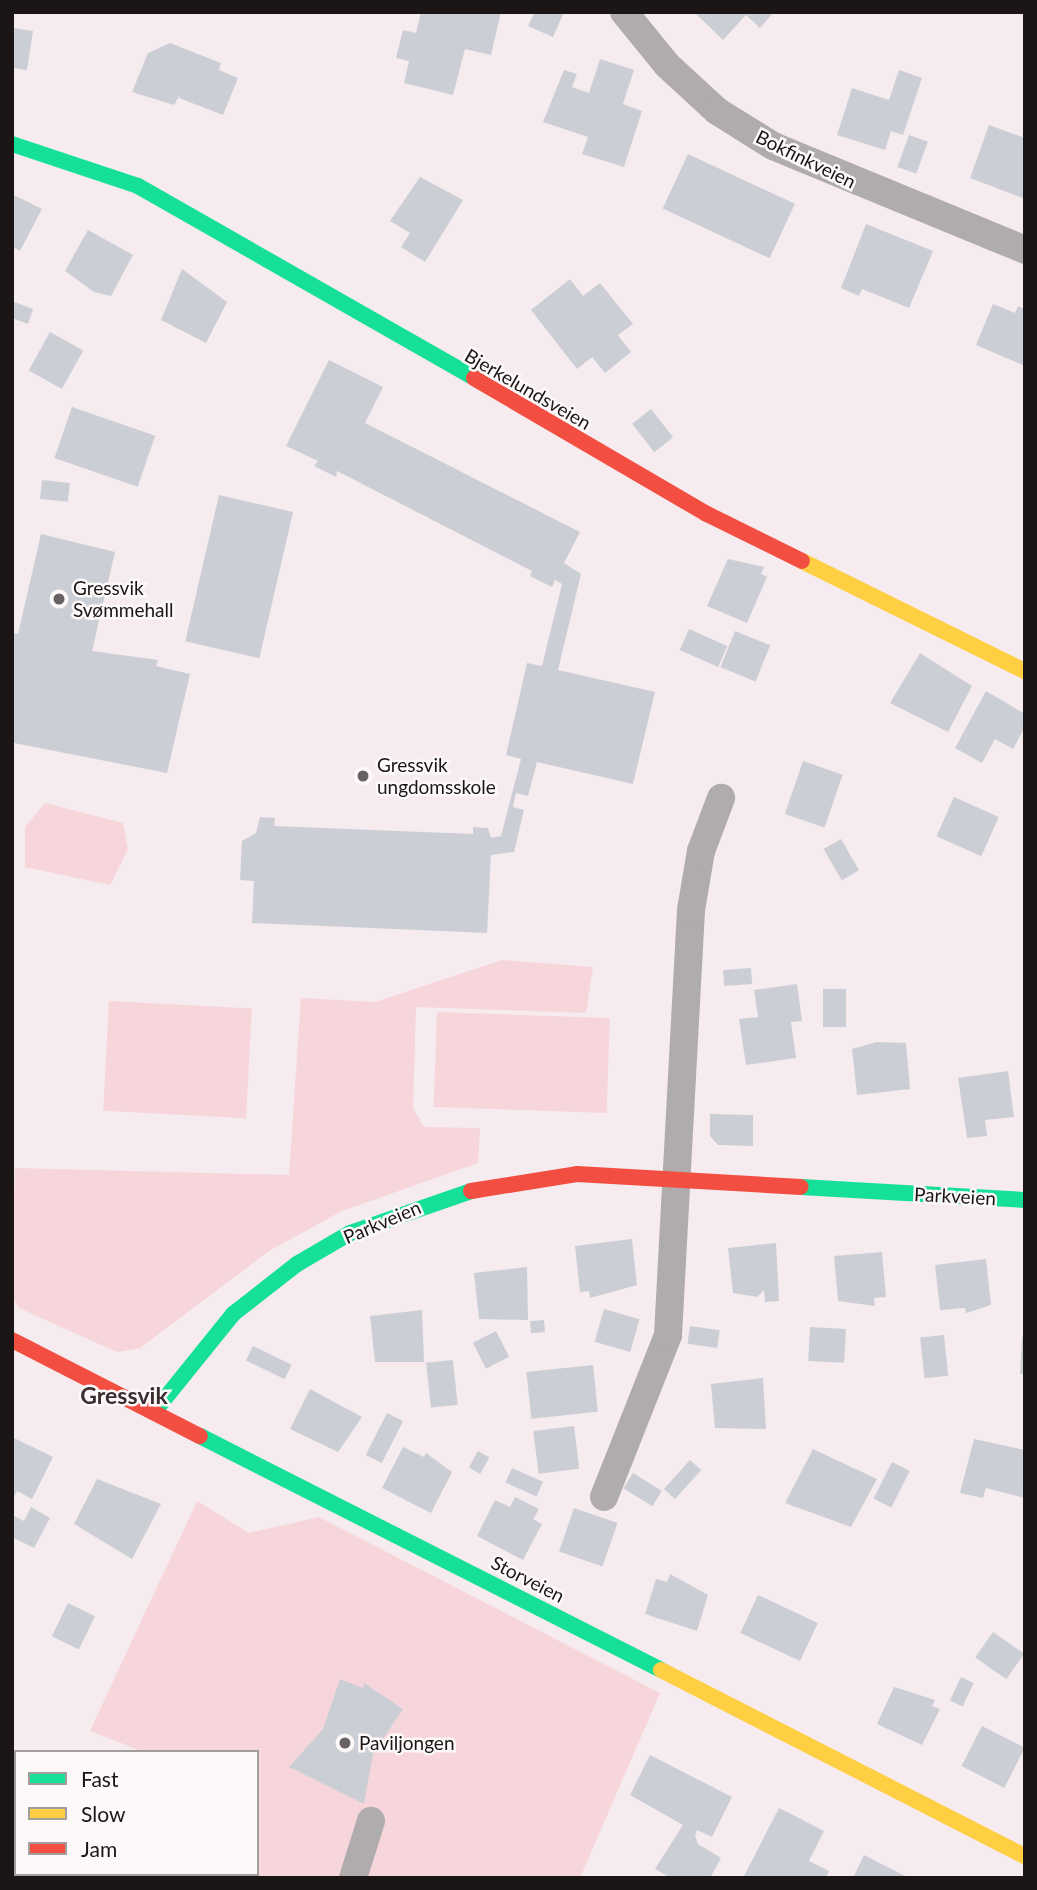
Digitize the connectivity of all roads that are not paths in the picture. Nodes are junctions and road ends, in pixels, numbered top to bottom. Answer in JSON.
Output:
{"nodes":[{"id":1,"x":624,"y":12,"type":"edge"},
{"id":2,"x":12,"y":145,"type":"edge"},
{"id":3,"x":1025,"y":250,"type":"edge"},
{"id":4,"x":1025,"y":671,"type":"edge"},
{"id":5,"x":720,"y":798,"type":"dead end"},
{"id":6,"x":676,"y":1178,"type":"junction"},
{"id":7,"x":1025,"y":1200,"type":"edge"},
{"id":8,"x":12,"y":1339,"type":"edge"},
{"id":9,"x":154,"y":1412,"type":"junction"},
{"id":10,"x":604,"y":1497,"type":"dead end"},
{"id":11,"x":371,"y":1821,"type":"dead end"},
{"id":12,"x":1025,"y":1856,"type":"edge"},
{"id":13,"x":353,"y":1878,"type":"edge"}],
"edges":[{"from":1,"to":3,"type":"street","name":"Bokfinkveien"},
{"from":2,"to":4,"type":"street","name":"Bjerkelundsveien"},
{"from":5,"to":6,"type":"street"},
{"from":6,"to":7,"type":"street","name":"Parkveien"},
{"from":6,"to":9,"type":"street","name":"Parkveien"},
{"from":6,"to":10,"type":"street"},
{"from":8,"to":9,"type":"street","name":"Storveien"},
{"from":9,"to":12,"type":"street","name":"Storveien"},
{"from":11,"to":13,"type":"street"}]}
